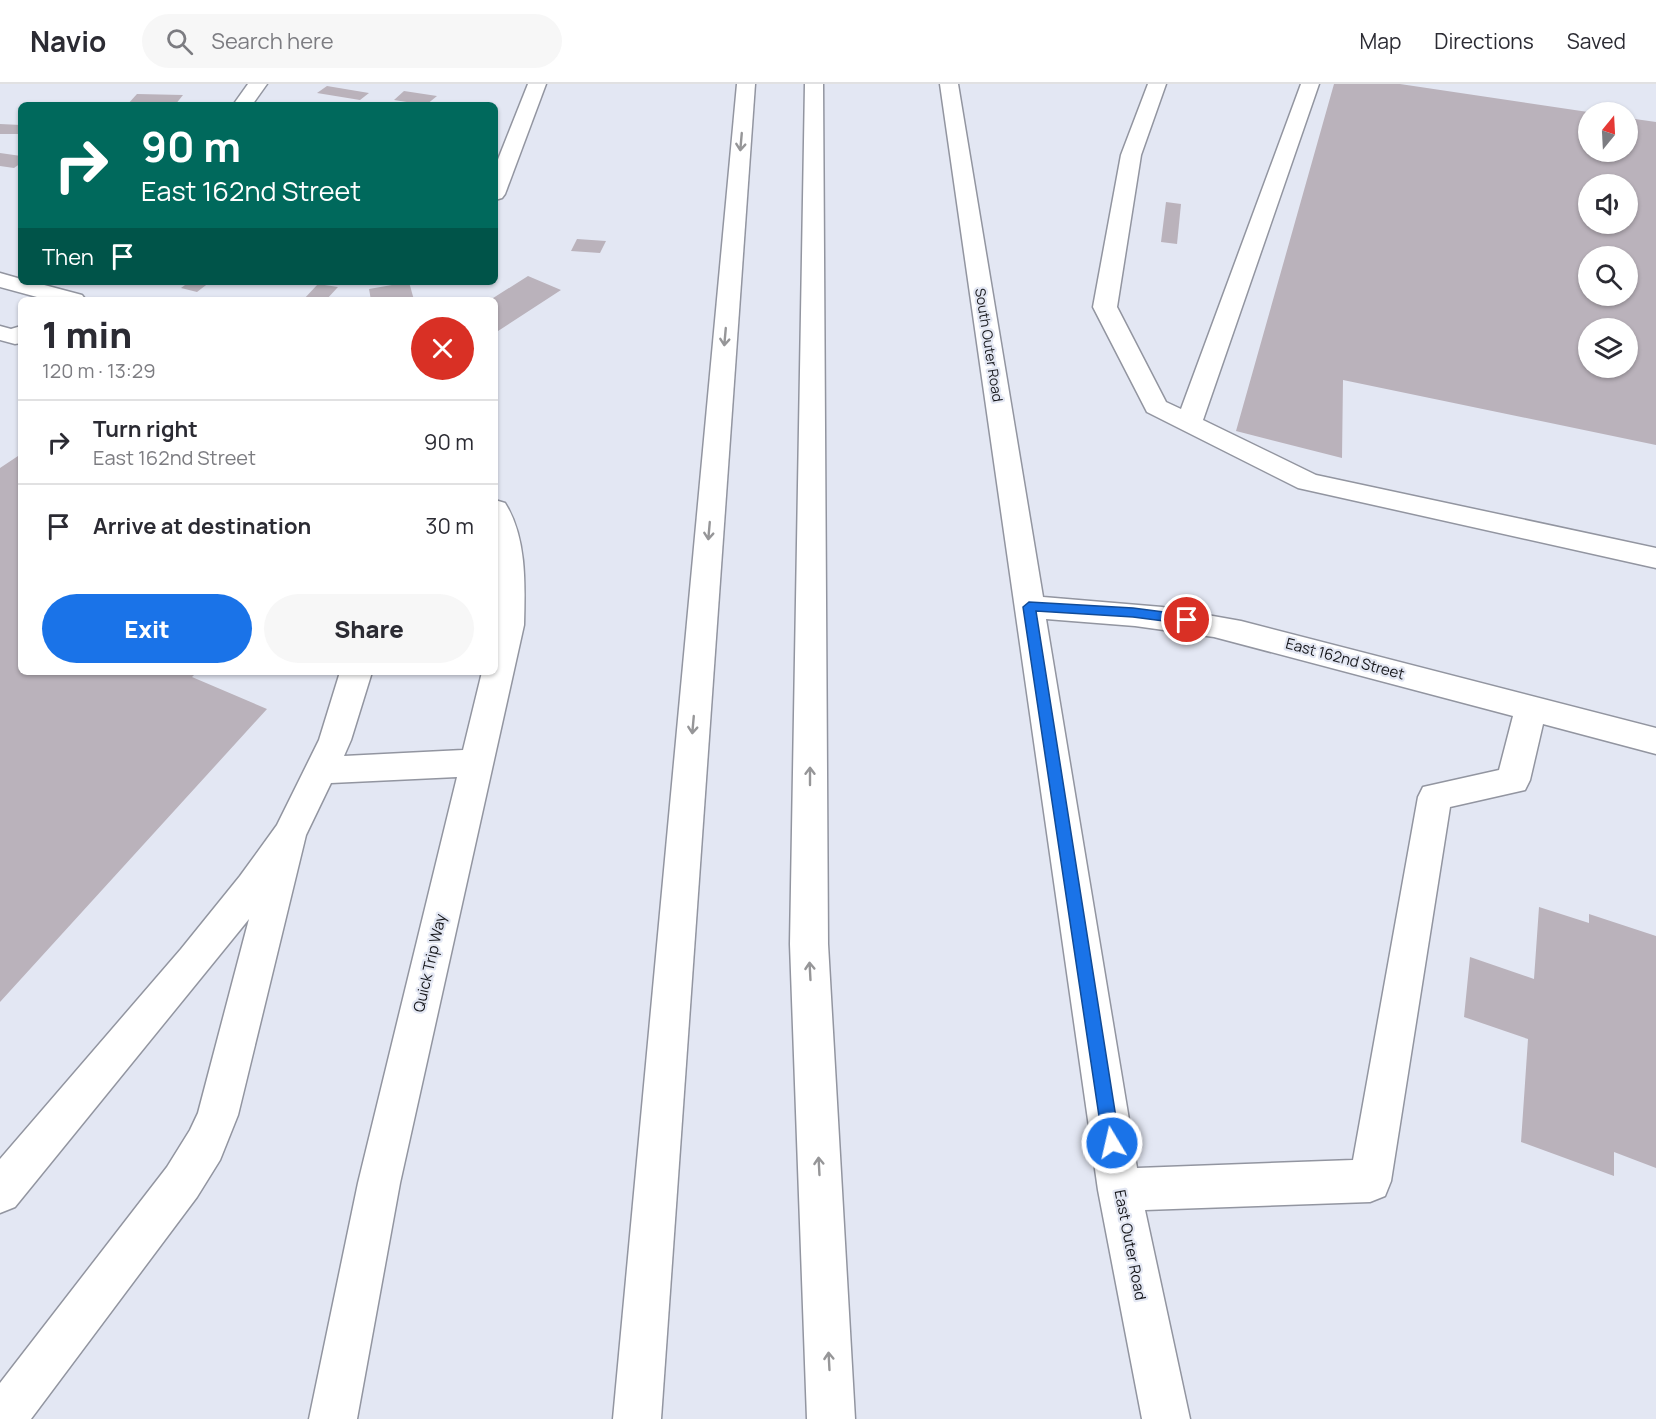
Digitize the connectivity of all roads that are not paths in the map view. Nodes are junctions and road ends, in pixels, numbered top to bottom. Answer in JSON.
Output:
{"nodes":[{"id":1,"x":258,"y":84,"type":"edge"},
{"id":2,"x":537,"y":84,"type":"edge"},
{"id":3,"x":746,"y":84,"type":"edge"},
{"id":4,"x":814,"y":84,"type":"edge"},
{"id":5,"x":949,"y":84,"type":"edge"},
{"id":6,"x":1157,"y":84,"type":"edge"},
{"id":7,"x":1310,"y":84,"type":"edge"},
{"id":8,"x":244,"y":102,"type":"edge"},
{"id":9,"x":498,"y":186,"type":"edge"},
{"id":10,"x":0,"y":280,"type":"edge"},
{"id":11,"x":60,"y":297,"type":"edge"},
{"id":12,"x":0,"y":333,"type":"edge"},
{"id":13,"x":18,"y":335,"type":"edge"},
{"id":14,"x":1189,"y":423,"type":"junction"},
{"id":15,"x":498,"y":516,"type":"edge"},
{"id":16,"x":1656,"y":558,"type":"edge"},
{"id":17,"x":1029,"y":607,"type":"junction"},
{"id":18,"x":498,"y":673,"type":"edge"},
{"id":19,"x":355,"y":675,"type":"edge"},
{"id":20,"x":498,"y":675,"type":"edge"},
{"id":21,"x":1531,"y":707,"type":"junction"},
{"id":22,"x":1656,"y":741,"type":"edge"},
{"id":23,"x":477,"y":763,"type":"junction"},
{"id":24,"x":321,"y":770,"type":"junction"},
{"id":25,"x":289,"y":835,"type":"junction"},
{"id":26,"x":1119,"y":1190,"type":"junction"},
{"id":27,"x":0,"y":1192,"type":"edge"},
{"id":28,"x":3,"y":1419,"type":"edge"},
{"id":29,"x":333,"y":1419,"type":"edge"},
{"id":30,"x":637,"y":1419,"type":"edge"},
{"id":31,"x":831,"y":1419,"type":"edge"},
{"id":32,"x":1166,"y":1419,"type":"edge"}],
"edges":[{"from":1,"to":8,"type":"main road"},
{"from":2,"to":9,"type":"main road"},
{"from":3,"to":30,"type":"main road","one_way":true},
{"from":31,"to":4,"type":"main road","one_way":true},
{"from":5,"to":17,"type":"main road","name":"South Outer Road"},
{"from":6,"to":14,"type":"main road"},
{"from":7,"to":14,"type":"main road"},
{"from":10,"to":11,"type":"main road"},
{"from":12,"to":13,"type":"main road"},
{"from":14,"to":16,"type":"main road"},
{"from":15,"to":18,"type":"main road","name":"Quick Trip Way"},
{"from":17,"to":21,"type":"main road","name":"East 162nd Street"},
{"from":17,"to":26,"type":"main road","name":"East Outer Road"},
{"from":19,"to":24,"type":"main road"},
{"from":20,"to":23,"type":"main road","name":"Quick Trip Way"},
{"from":21,"to":22,"type":"main road","name":"East 162nd Street"},
{"from":21,"to":26,"type":"main road"},
{"from":23,"to":24,"type":"main road"},
{"from":23,"to":29,"type":"main road","name":"Quick Trip Way"},
{"from":24,"to":25,"type":"main road"},
{"from":25,"to":27,"type":"main road"},
{"from":25,"to":28,"type":"main road"},
{"from":26,"to":32,"type":"main road","name":"East Outer Road"}]}
